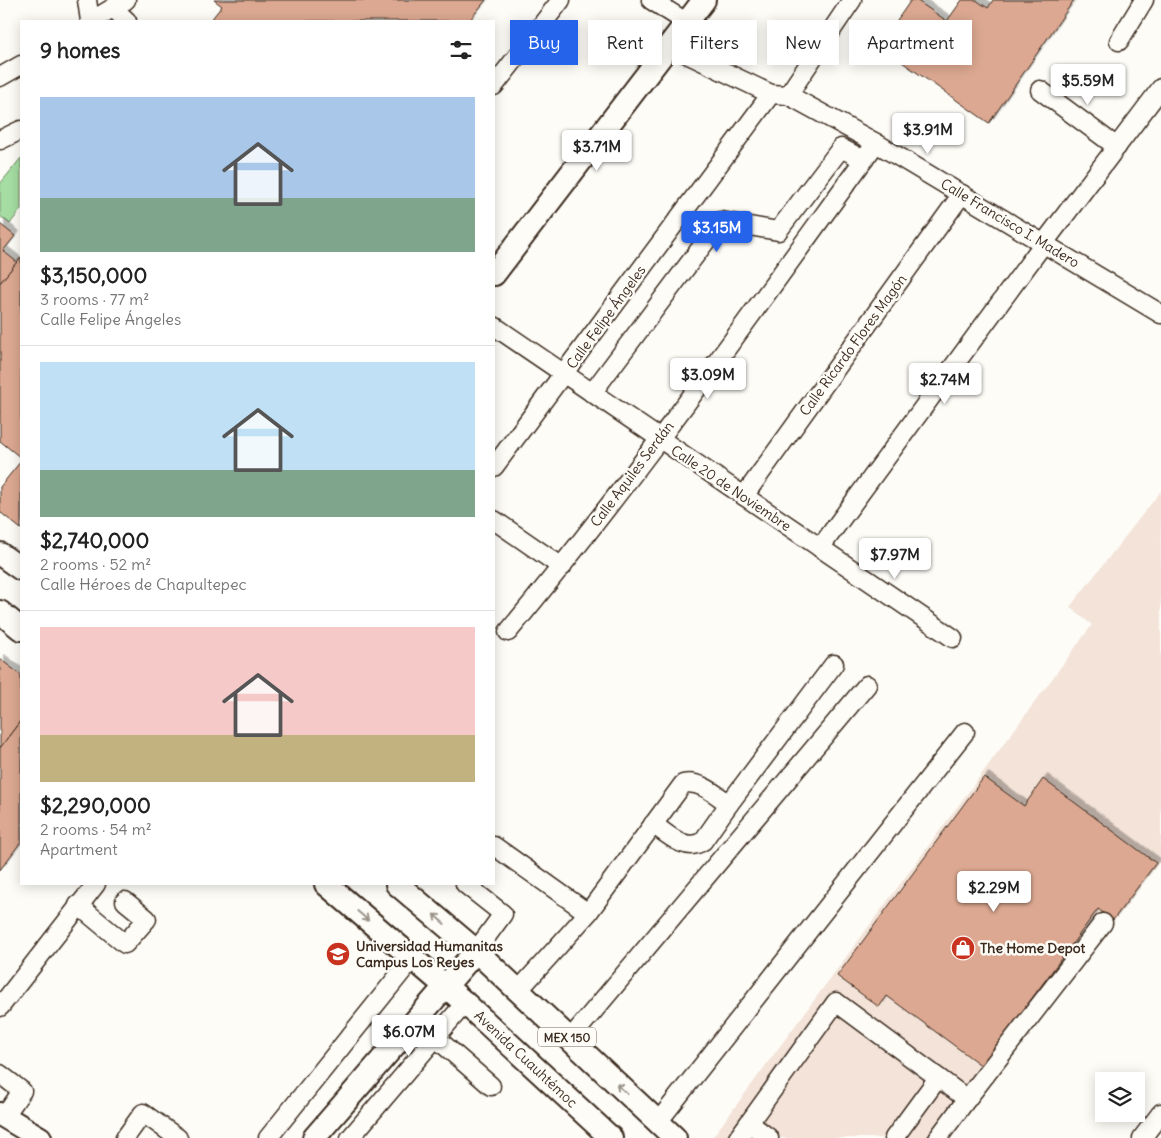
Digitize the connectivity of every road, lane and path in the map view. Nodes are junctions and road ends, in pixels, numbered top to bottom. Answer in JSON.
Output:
{"nodes":[{"id":1,"x":87,"y":0,"type":"edge"},
{"id":2,"x":561,"y":0,"type":"edge"},
{"id":3,"x":651,"y":0,"type":"edge"},
{"id":4,"x":704,"y":0,"type":"edge"},
{"id":5,"x":852,"y":0,"type":"edge"},
{"id":6,"x":1144,"y":0,"type":"edge"},
{"id":7,"x":120,"y":4,"type":"edge"},
{"id":8,"x":90,"y":20,"type":"edge"},
{"id":9,"x":92,"y":20,"type":"edge"},
{"id":10,"x":127,"y":20,"type":"edge"},
{"id":11,"x":683,"y":20,"type":"edge"},
{"id":12,"x":688,"y":20,"type":"edge"},
{"id":13,"x":1119,"y":40,"type":"dead end"},
{"id":14,"x":672,"y":43,"type":"edge"},
{"id":15,"x":670,"y":46,"type":"junction"},
{"id":16,"x":20,"y":66,"type":"edge"},
{"id":17,"x":0,"y":78,"type":"edge"},
{"id":18,"x":495,"y":85,"type":"edge"},
{"id":19,"x":1161,"y":88,"type":"edge"},
{"id":20,"x":1040,"y":90,"type":"dead end"},
{"id":21,"x":780,"y":95,"type":"junction"},
{"id":22,"x":20,"y":130,"type":"edge"},
{"id":23,"x":0,"y":140,"type":"edge"},
{"id":24,"x":876,"y":143,"type":"junction"},
{"id":25,"x":1118,"y":147,"type":"junction"},
{"id":26,"x":864,"y":160,"type":"junction"},
{"id":27,"x":962,"y":194,"type":"junction"},
{"id":28,"x":1044,"y":242,"type":"junction"},
{"id":29,"x":495,"y":273,"type":"edge"},
{"id":30,"x":1159,"y":308,"type":"edge"},
{"id":31,"x":495,"y":327,"type":"edge"},
{"id":32,"x":564,"y":374,"type":"junction"},
{"id":33,"x":592,"y":393,"type":"junction"},
{"id":34,"x":660,"y":439,"type":"junction"},
{"id":35,"x":495,"y":466,"type":"edge"},
{"id":36,"x":744,"y":496,"type":"junction"},
{"id":37,"x":495,"y":521,"type":"edge"},
{"id":38,"x":820,"y":548,"type":"junction"},
{"id":39,"x":0,"y":554,"type":"edge"},
{"id":40,"x":562,"y":567,"type":"junction"},
{"id":41,"x":20,"y":568,"type":"edge"},
{"id":42,"x":0,"y":612,"type":"edge"},
{"id":43,"x":20,"y":629,"type":"edge"},
{"id":44,"x":508,"y":632,"type":"dead end"},
{"id":45,"x":953,"y":638,"type":"dead end"},
{"id":46,"x":834,"y":664,"type":"dead end"},
{"id":47,"x":867,"y":685,"type":"dead end"},
{"id":48,"x":964,"y":732,"type":"dead end"},
{"id":49,"x":729,"y":804,"type":"junction"},
{"id":50,"x":653,"y":824,"type":"junction"},
{"id":51,"x":495,"y":847,"type":"edge"},
{"id":52,"x":95,"y":885,"type":"edge"},
{"id":53,"x":327,"y":885,"type":"edge"},
{"id":54,"x":399,"y":885,"type":"edge"},
{"id":55,"x":466,"y":885,"type":"edge"},
{"id":56,"x":125,"y":901,"type":"dead end"},
{"id":57,"x":78,"y":905,"type":"junction"},
{"id":58,"x":588,"y":913,"type":"junction"},
{"id":59,"x":1103,"y":923,"type":"dead end"},
{"id":60,"x":476,"y":951,"type":"junction"},
{"id":61,"x":412,"y":959,"type":"junction"},
{"id":62,"x":445,"y":986,"type":"junction"},
{"id":63,"x":518,"y":991,"type":"junction"},
{"id":64,"x":465,"y":1003,"type":"junction"},
{"id":65,"x":0,"y":1007,"type":"edge"},
{"id":66,"x":436,"y":1038,"type":"junction"},
{"id":67,"x":570,"y":1040,"type":"junction"},
{"id":68,"x":0,"y":1074,"type":"edge"},
{"id":69,"x":938,"y":1078,"type":"junction"},
{"id":70,"x":491,"y":1086,"type":"dead end"},
{"id":71,"x":967,"y":1099,"type":"junction"},
{"id":72,"x":1161,"y":1113,"type":"edge"},
{"id":73,"x":334,"y":1115,"type":"junction"},
{"id":74,"x":2,"y":1116,"type":"edge"},
{"id":75,"x":658,"y":1122,"type":"junction"},
{"id":76,"x":749,"y":1123,"type":"junction"},
{"id":77,"x":352,"y":1136,"type":"edge"},
{"id":78,"x":604,"y":1136,"type":"edge"},
{"id":79,"x":40,"y":1138,"type":"edge"},
{"id":80,"x":126,"y":1138,"type":"edge"},
{"id":81,"x":178,"y":1138,"type":"edge"},
{"id":82,"x":268,"y":1138,"type":"edge"},
{"id":83,"x":314,"y":1138,"type":"edge"},
{"id":84,"x":675,"y":1138,"type":"edge"},
{"id":85,"x":738,"y":1138,"type":"edge"},
{"id":86,"x":769,"y":1138,"type":"edge"},
{"id":87,"x":894,"y":1138,"type":"edge"},
{"id":88,"x":938,"y":1138,"type":"edge"},
{"id":89,"x":1142,"y":1138,"type":"edge"}],
"edges":[{"from":1,"to":8,"type":"street"},
{"from":2,"to":18,"type":"street"},
{"from":3,"to":11,"type":"street"},
{"from":4,"to":12,"type":"main road"},
{"from":5,"to":21,"type":"street","name":"Calle Felipe Ángeles"},
{"from":6,"to":13,"type":"street"},
{"from":7,"to":9,"type":"street"},
{"from":7,"to":10,"type":"street"},
{"from":14,"to":15,"type":"main road"},
{"from":15,"to":21,"type":"street","name":"Calle Francisco I. Madero"},
{"from":15,"to":29,"type":"main road"},
{"from":16,"to":17,"type":"street"},
{"from":19,"to":25,"type":"street"},
{"from":20,"to":25,"type":"street"},
{"from":21,"to":24,"type":"street","name":"Calle Francisco I. Madero"},
{"from":21,"to":32,"type":"street","name":"Calle Felipe Ángeles"},
{"from":22,"to":23,"type":"street"},
{"from":24,"to":26,"type":"street","name":"Calle Aquiles Serdán"},
{"from":24,"to":27,"type":"street","name":"Calle Francisco I. Madero"},
{"from":25,"to":28,"type":"street"},
{"from":26,"to":33,"type":"street"},
{"from":26,"to":34,"type":"street","name":"Calle Aquiles Serdán"},
{"from":27,"to":28,"type":"street","name":"Calle Francisco I. Madero"},
{"from":27,"to":36,"type":"street","name":"Calle Ricardo Flores Magón"},
{"from":28,"to":30,"type":"street","name":"Calle Francisco I. Madero"},
{"from":28,"to":38,"type":"street"},
{"from":31,"to":32,"type":"street","name":"Calle 20 de Noviembre"},
{"from":32,"to":33,"type":"street","name":"Calle 20 de Noviembre"},
{"from":32,"to":35,"type":"street","name":"Calle Felipe Ángeles"},
{"from":33,"to":34,"type":"street","name":"Calle 20 de Noviembre"},
{"from":34,"to":36,"type":"street","name":"Calle 20 de Noviembre"},
{"from":34,"to":40,"type":"street","name":"Calle Aquiles Serdán"},
{"from":36,"to":38,"type":"street","name":"Calle 20 de Noviembre"},
{"from":37,"to":40,"type":"street"},
{"from":38,"to":45,"type":"street","name":"Calle 20 de Noviembre"},
{"from":39,"to":41,"type":"main road"},
{"from":40,"to":44,"type":"street","name":"Calle Aquiles Serdán"},
{"from":42,"to":43,"type":"main road"},
{"from":46,"to":49,"type":"street"},
{"from":47,"to":67,"type":"street"},
{"from":48,"to":75,"type":"street"},
{"from":49,"to":50,"type":"street"},
{"from":49,"to":50,"type":"street"},
{"from":50,"to":58,"type":"street"},
{"from":51,"to":58,"type":"street"},
{"from":52,"to":57,"type":"street"},
{"from":53,"to":61,"type":"main road","name":"Avenida Cuauhtémoc","number":"MEX 150","one_way":true},
{"from":60,"to":54,"type":"main road","number":"MEX 150","one_way":true},
{"from":55,"to":60,"type":"street"},
{"from":56,"to":57,"type":"street"},
{"from":57,"to":65,"type":"street"},
{"from":58,"to":63,"type":"street"},
{"from":59,"to":71,"type":"street"},
{"from":60,"to":62,"type":"main road"},
{"from":60,"to":63,"type":"main road","number":"MEX 150"},
{"from":61,"to":62,"type":"main road","name":"Avenida Cuauhtémoc","number":"MEX 150"},
{"from":61,"to":82,"type":"street"},
{"from":62,"to":64,"type":"main road","name":"Avenida Cuauhtémoc","number":"MEX 150"},
{"from":62,"to":73,"type":"main road"},
{"from":63,"to":67,"type":"main road","number":"MEX 150"},
{"from":64,"to":66,"type":"street"},
{"from":64,"to":78,"type":"main road","name":"Avenida Cuauhtémoc","number":"MEX 150"},
{"from":66,"to":70,"type":"street"},
{"from":66,"to":77,"type":"street"},
{"from":75,"to":67,"type":"main road","number":"MEX 150","one_way":true},
{"from":68,"to":74,"type":"street"},
{"from":69,"to":71,"type":"street"},
{"from":69,"to":76,"type":"street"},
{"from":69,"to":87,"type":"street"},
{"from":71,"to":88,"type":"street"},
{"from":72,"to":89,"type":"street"},
{"from":73,"to":77,"type":"street"},
{"from":73,"to":83,"type":"main road"},
{"from":74,"to":79,"type":"main road"},
{"from":75,"to":84,"type":"main road","number":"MEX 150"},
{"from":76,"to":85,"type":"street"},
{"from":76,"to":86,"type":"street"},
{"from":80,"to":81,"type":"street"}]}
